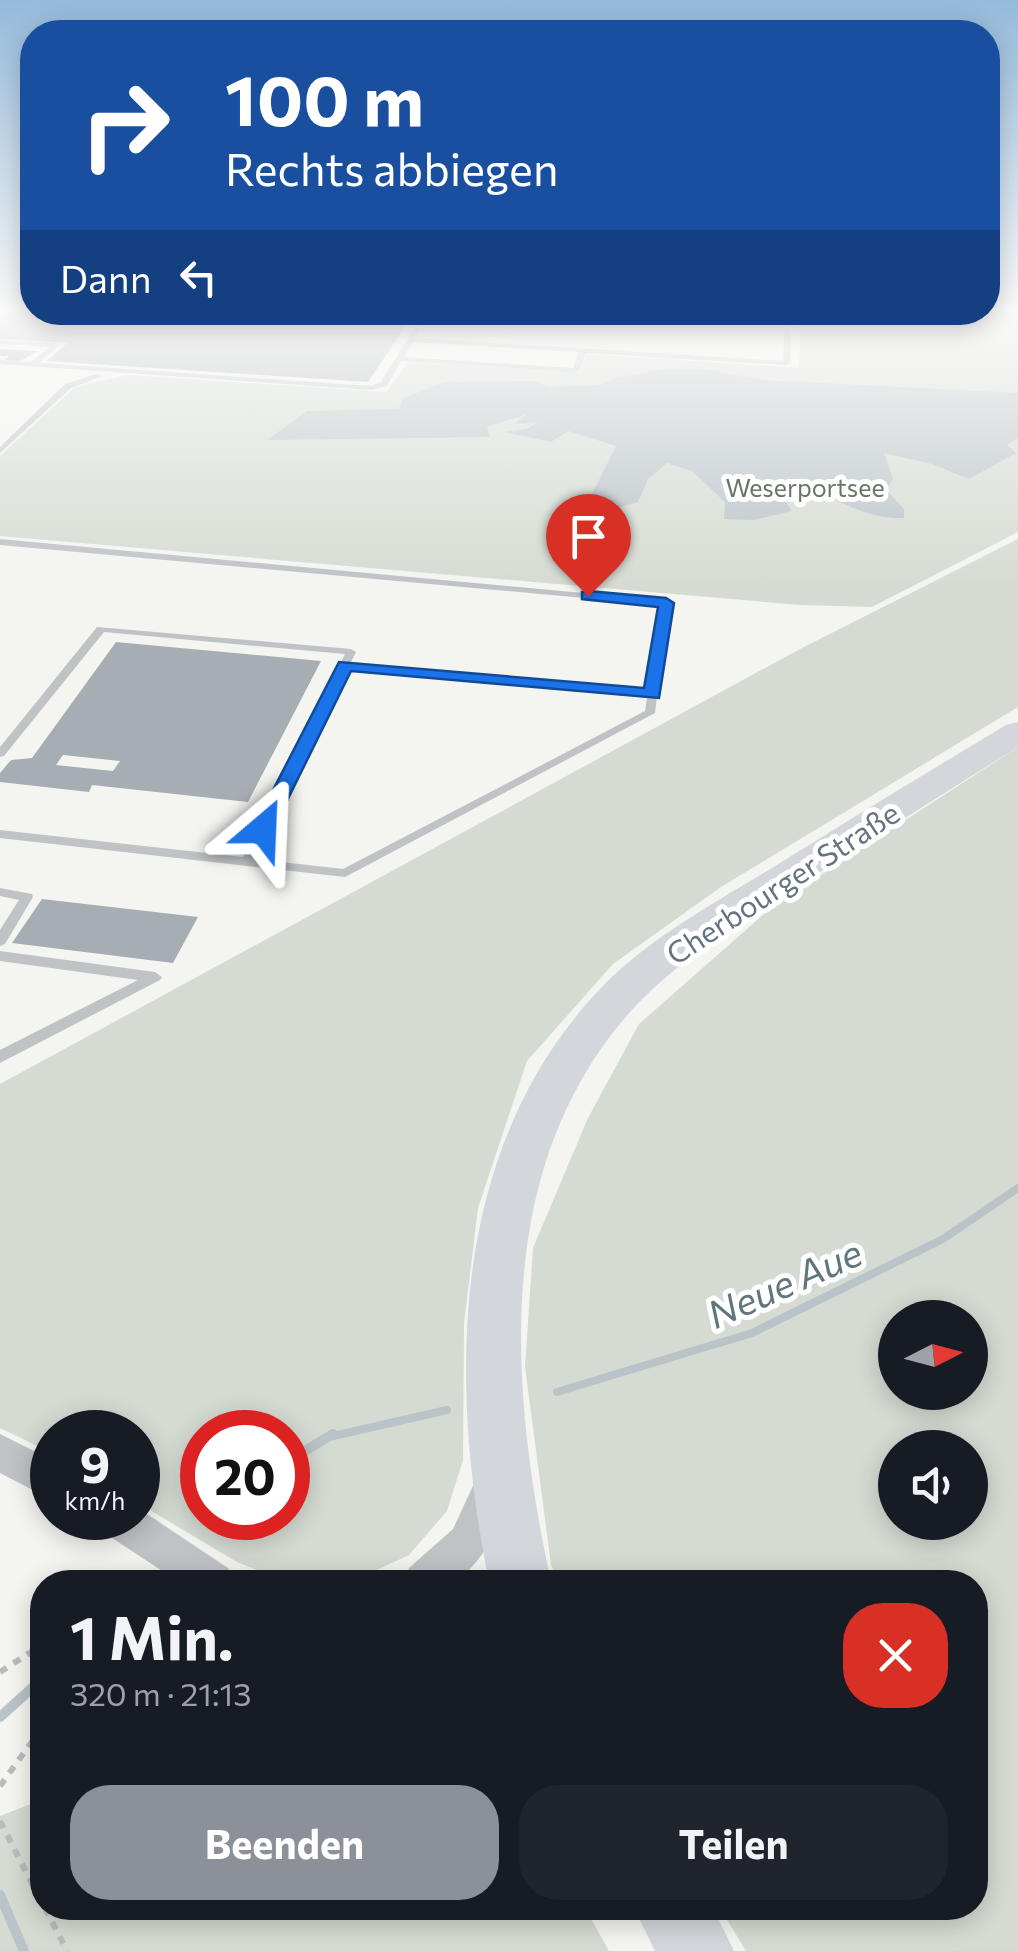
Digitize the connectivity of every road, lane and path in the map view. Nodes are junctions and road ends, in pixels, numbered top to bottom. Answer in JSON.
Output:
{"nodes":[{"id":1,"x":50,"y":403,"type":"edge"},
{"id":2,"x":0,"y":450,"type":"edge"},
{"id":3,"x":0,"y":542,"type":"edge"},
{"id":4,"x":345,"y":665,"type":"junction"},
{"id":5,"x":652,"y":694,"type":"junction"},
{"id":6,"x":1018,"y":732,"type":"edge"},
{"id":7,"x":0,"y":754,"type":"edge"},
{"id":8,"x":0,"y":834,"type":"edge"},
{"id":9,"x":246,"y":862,"type":"junction"},
{"id":10,"x":0,"y":892,"type":"edge"},
{"id":11,"x":0,"y":941,"type":"edge"},
{"id":12,"x":0,"y":956,"type":"edge"},
{"id":13,"x":0,"y":1057,"type":"edge"},
{"id":14,"x":0,"y":1452,"type":"edge"},
{"id":15,"x":497,"y":1453,"type":"junction"},
{"id":16,"x":30,"y":1469,"type":"edge"},
{"id":17,"x":150,"y":1540,"type":"edge"},
{"id":18,"x":196,"y":1570,"type":"edge"},
{"id":19,"x":442,"y":1570,"type":"edge"},
{"id":20,"x":518,"y":1570,"type":"edge"},
{"id":21,"x":30,"y":1653,"type":"edge"},
{"id":22,"x":0,"y":1672,"type":"edge"},
{"id":23,"x":30,"y":1745,"type":"edge"},
{"id":24,"x":0,"y":1786,"type":"edge"},
{"id":25,"x":0,"y":1821,"type":"edge"},
{"id":26,"x":30,"y":1878,"type":"edge"},
{"id":27,"x":52,"y":1920,"type":"edge"},
{"id":28,"x":678,"y":1920,"type":"edge"},
{"id":29,"x":68,"y":1951,"type":"edge"},
{"id":30,"x":696,"y":1951,"type":"edge"}],
"edges":[{"from":1,"to":2,"type":"lane"},
{"from":3,"to":5,"type":"lane"},
{"from":4,"to":5,"type":"lane"},
{"from":4,"to":7,"type":"lane"},
{"from":4,"to":9,"type":"lane"},
{"from":5,"to":9,"type":"lane"},
{"from":6,"to":15,"type":"main road","name":"Cherbourger Straße"},
{"from":8,"to":9,"type":"lane"},
{"from":10,"to":11,"type":"lane"},
{"from":12,"to":13,"type":"lane"},
{"from":14,"to":16,"type":"street"},
{"from":15,"to":19,"type":"street"},
{"from":15,"to":20,"type":"main road","name":"Cherbourger Straße"},
{"from":17,"to":18,"type":"street"},
{"from":21,"to":22,"type":"path"},
{"from":23,"to":24,"type":"path"},
{"from":25,"to":26,"type":"path"},
{"from":27,"to":29,"type":"path"},
{"from":28,"to":30,"type":"main road"}]}
